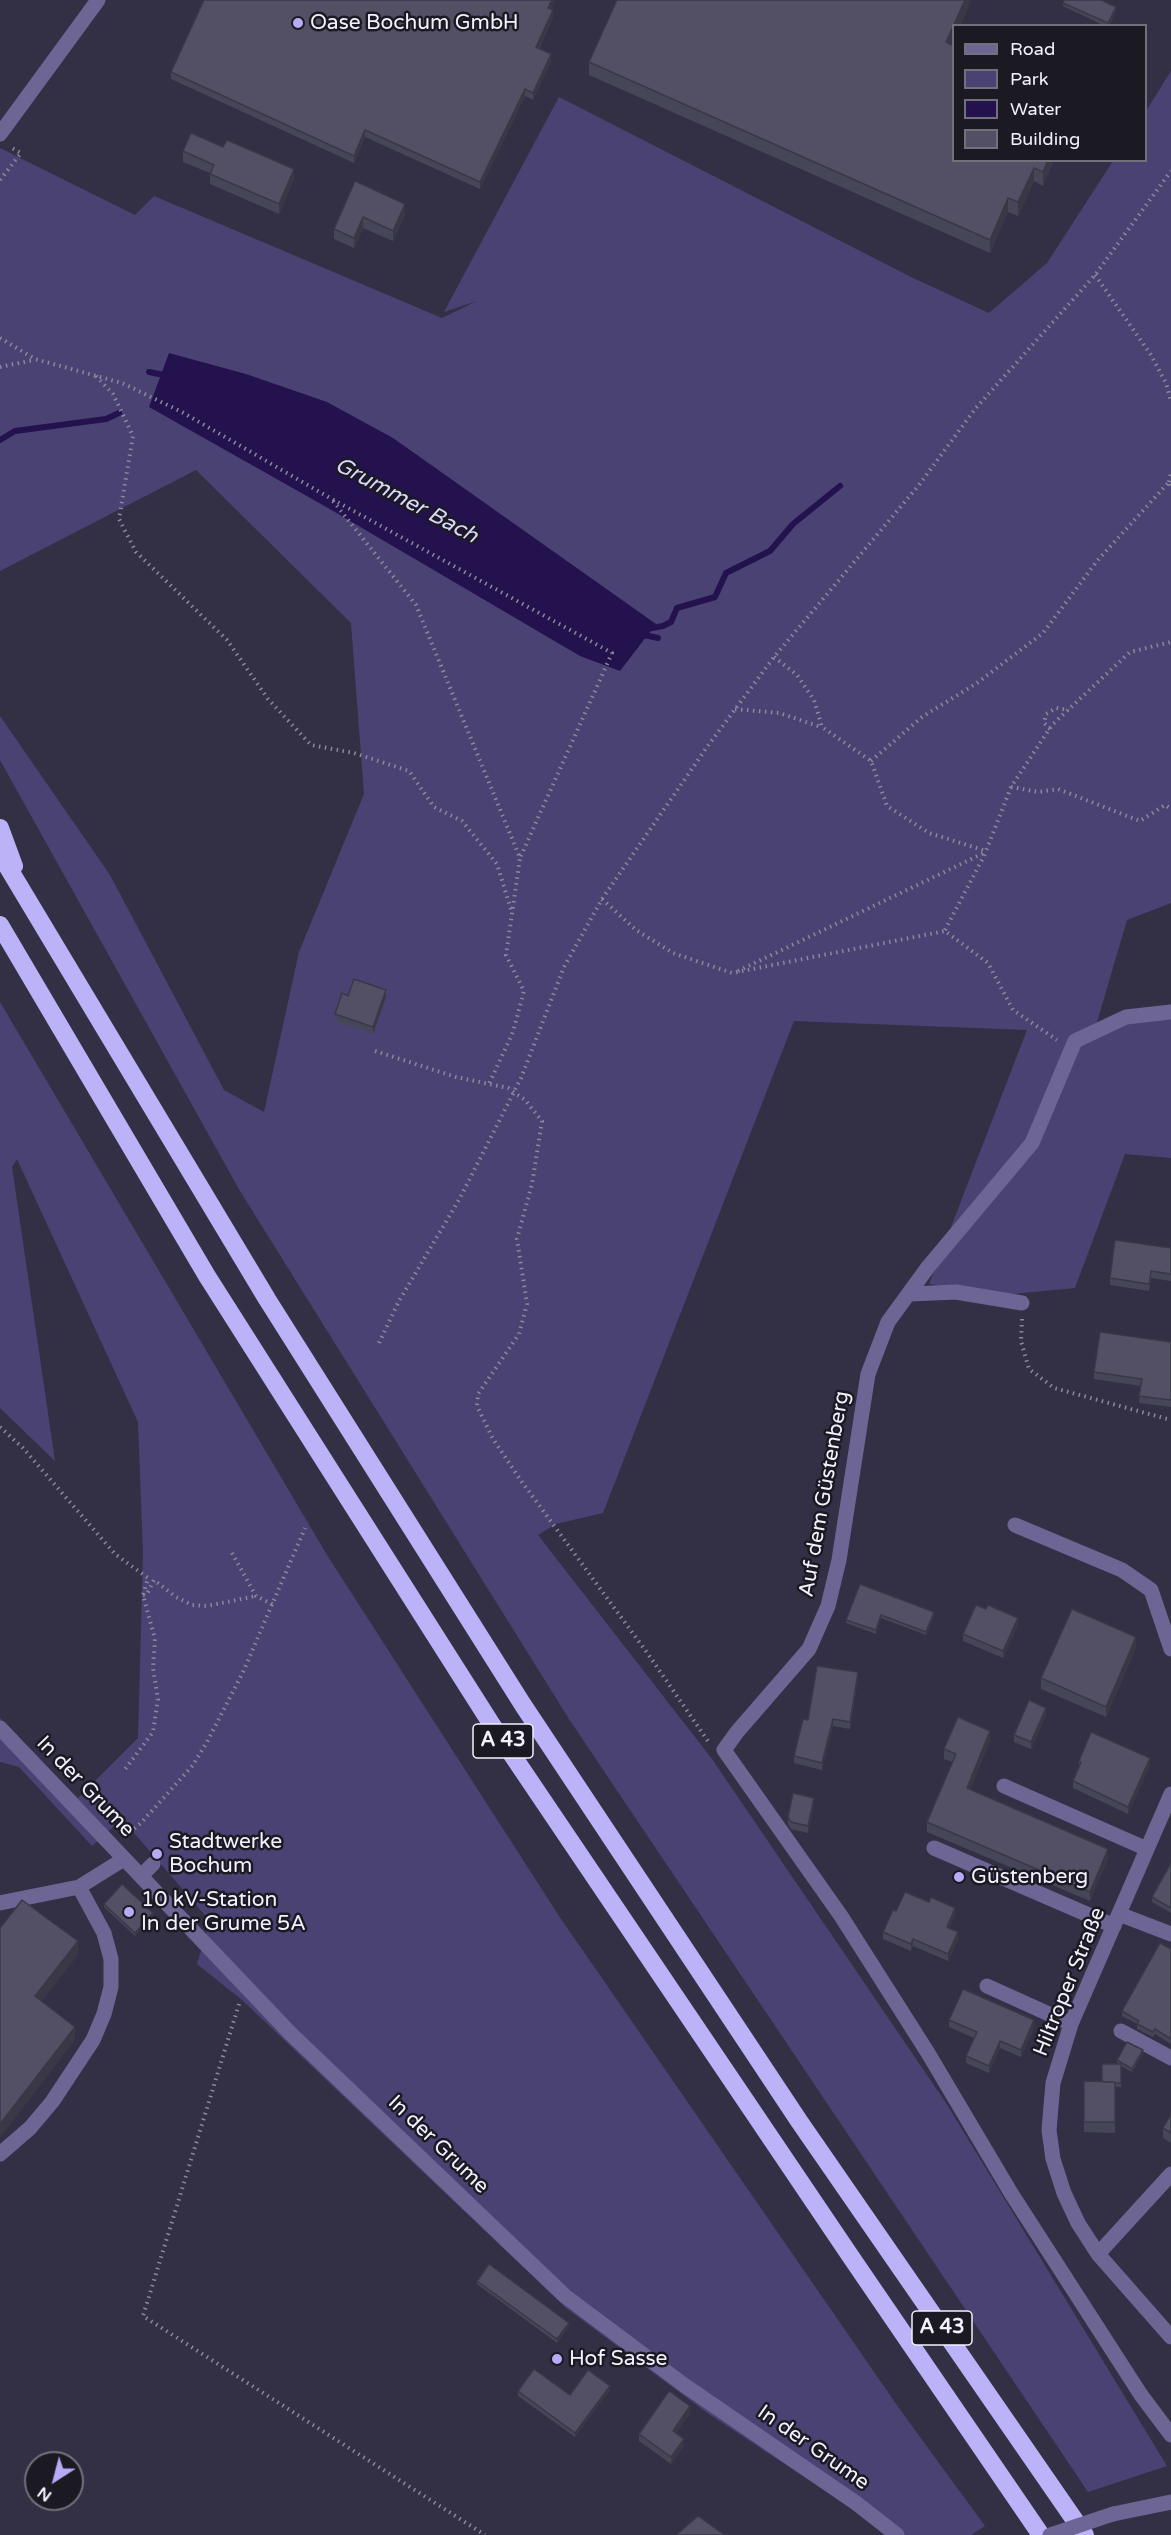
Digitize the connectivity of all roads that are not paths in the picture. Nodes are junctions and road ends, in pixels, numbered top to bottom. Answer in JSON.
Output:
{"nodes":[{"id":1,"x":98,"y":0,"type":"edge"},
{"id":2,"x":0,"y":134,"type":"edge"},
{"id":3,"x":0,"y":828,"type":"edge"},
{"id":4,"x":0,"y":854,"type":"edge"},
{"id":5,"x":25,"y":898,"type":"junction"},
{"id":6,"x":0,"y":925,"type":"edge"},
{"id":7,"x":1171,"y":1012,"type":"edge"},
{"id":8,"x":910,"y":1294,"type":"junction"},
{"id":9,"x":1023,"y":1303,"type":"road end"},
{"id":10,"x":1014,"y":1525,"type":"dead end"},
{"id":11,"x":1171,"y":1649,"type":"edge"},
{"id":12,"x":0,"y":1728,"type":"edge"},
{"id":13,"x":1004,"y":1786,"type":"dead end"},
{"id":14,"x":1171,"y":1794,"type":"edge"},
{"id":15,"x":934,"y":1848,"type":"dead end"},
{"id":16,"x":1147,"y":1849,"type":"junction"},
{"id":17,"x":124,"y":1859,"type":"junction"},
{"id":18,"x":153,"y":1864,"type":"dead end"},
{"id":19,"x":141,"y":1876,"type":"junction"},
{"id":20,"x":79,"y":1887,"type":"junction"},
{"id":21,"x":0,"y":1903,"type":"edge"},
{"id":22,"x":1117,"y":1920,"type":"junction"},
{"id":23,"x":1171,"y":1934,"type":"edge"},
{"id":24,"x":987,"y":1986,"type":"dead end"},
{"id":25,"x":1071,"y":2024,"type":"junction"},
{"id":26,"x":1121,"y":2031,"type":"dead end"},
{"id":27,"x":1171,"y":2058,"type":"edge"},
{"id":28,"x":0,"y":2154,"type":"edge"},
{"id":29,"x":1171,"y":2174,"type":"edge"},
{"id":30,"x":1098,"y":2254,"type":"junction"},
{"id":31,"x":1171,"y":2337,"type":"edge"},
{"id":32,"x":1171,"y":2435,"type":"edge"},
{"id":33,"x":1171,"y":2502,"type":"edge"},
{"id":34,"x":897,"y":2535,"type":"edge"},
{"id":35,"x":1041,"y":2535,"type":"edge"},
{"id":36,"x":1050,"y":2535,"type":"edge"},
{"id":37,"x":1085,"y":2535,"type":"edge"}],
"edges":[{"from":1,"to":2,"type":"street"},
{"from":3,"to":5,"type":"highway"},
{"from":4,"to":5,"type":"highway","number":"A 43"},
{"from":5,"to":37,"type":"highway","number":"A 43"},
{"from":6,"to":35,"type":"highway","number":"A 43"},
{"from":7,"to":8,"type":"street","name":"Auf dem Güstenberg"},
{"from":8,"to":9,"type":"street"},
{"from":8,"to":32,"type":"street","name":"Auf dem Güstenberg"},
{"from":10,"to":11,"type":"street"},
{"from":12,"to":17,"type":"street","name":"In der Grume"},
{"from":13,"to":16,"type":"street"},
{"from":14,"to":16,"type":"street","name":"Hiltroper Straße"},
{"from":15,"to":22,"type":"street"},
{"from":16,"to":22,"type":"street","name":"Hiltroper Straße"},
{"from":17,"to":19,"type":"street","name":"In der Grume"},
{"from":17,"to":20,"type":"street"},
{"from":18,"to":19,"type":"street"},
{"from":19,"to":34,"type":"street","name":"In der Grume"},
{"from":20,"to":21,"type":"street"},
{"from":20,"to":28,"type":"street"},
{"from":22,"to":23,"type":"street"},
{"from":22,"to":25,"type":"street","name":"Hiltroper Straße"},
{"from":24,"to":25,"type":"street"},
{"from":25,"to":30,"type":"street","name":"Hiltroper Straße"},
{"from":26,"to":27,"type":"street"},
{"from":29,"to":30,"type":"street"},
{"from":30,"to":31,"type":"street","name":"Hiltroper Straße"},
{"from":33,"to":36,"type":"street","bridge":true}]}
